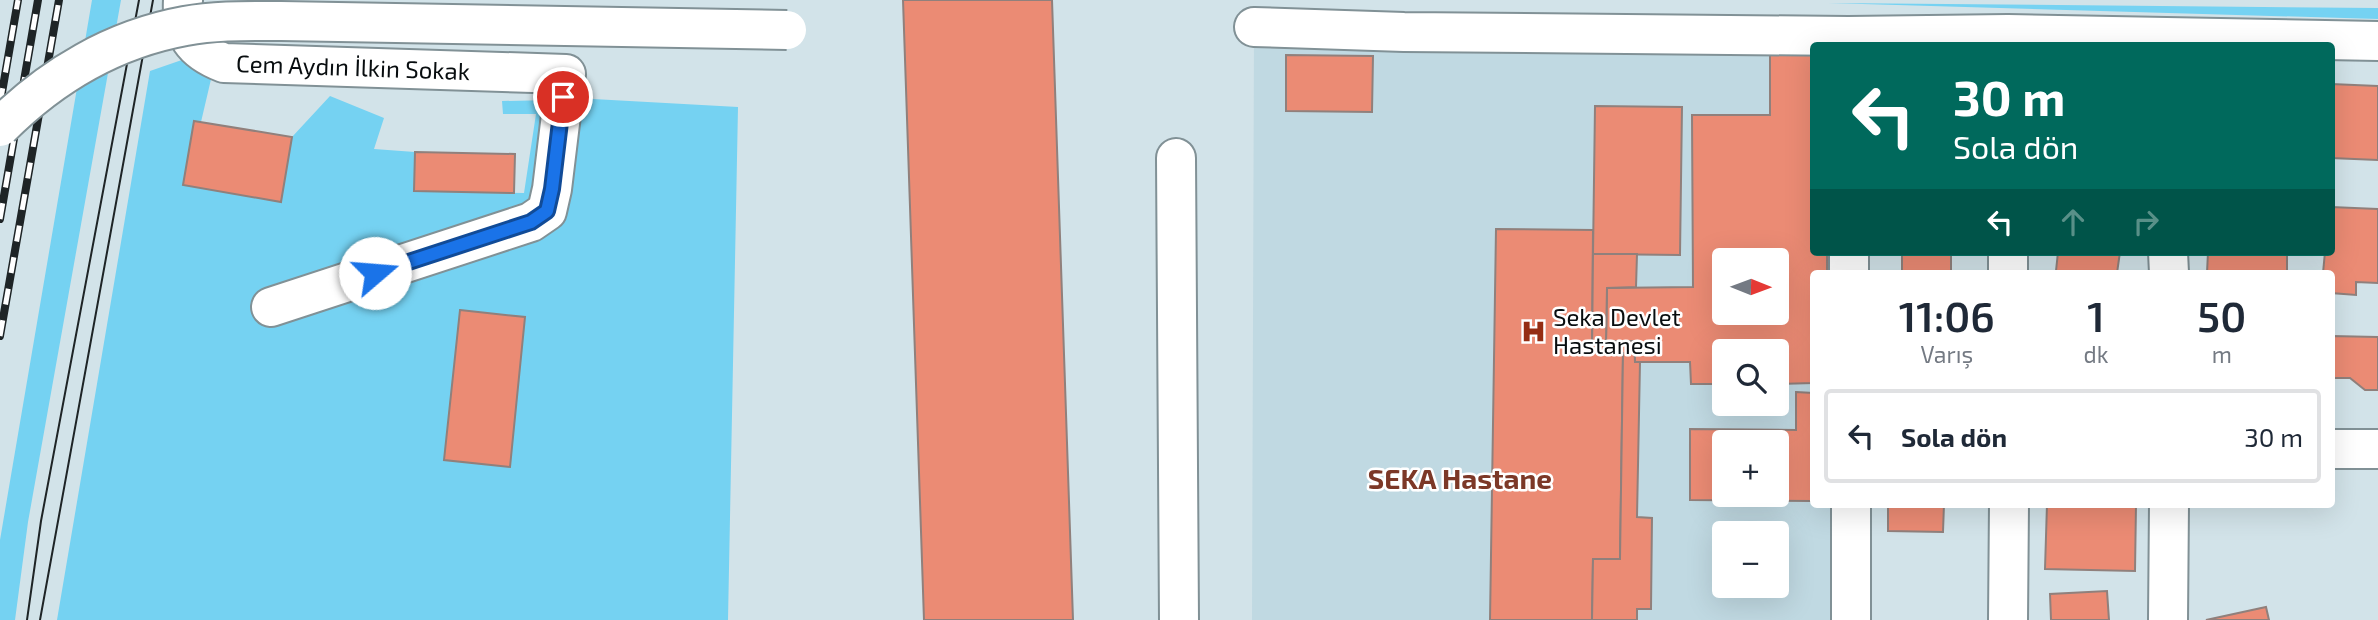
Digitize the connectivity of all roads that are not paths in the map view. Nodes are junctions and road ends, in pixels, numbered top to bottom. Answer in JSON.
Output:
{"nodes":[{"id":1,"x":183,"y":0,"type":"edge"},
{"id":2,"x":1254,"y":27,"type":"dead end"},
{"id":3,"x":787,"y":30,"type":"dead end"},
{"id":4,"x":2008,"y":40,"type":"edge"},
{"id":5,"x":1848,"y":41,"type":"edge"},
{"id":6,"x":2167,"y":41,"type":"edge"},
{"id":7,"x":2378,"y":41,"type":"edge"},
{"id":8,"x":0,"y":127,"type":"edge"},
{"id":9,"x":1175,"y":158,"type":"dead end"},
{"id":10,"x":271,"y":307,"type":"dead end"},
{"id":11,"x":2335,"y":449,"type":"edge"},
{"id":12,"x":2378,"y":449,"type":"edge"},
{"id":13,"x":1850,"y":508,"type":"edge"},
{"id":14,"x":2009,"y":508,"type":"edge"},
{"id":15,"x":2169,"y":508,"type":"edge"},
{"id":16,"x":1179,"y":620,"type":"edge"},
{"id":17,"x":1851,"y":620,"type":"edge"},
{"id":18,"x":2008,"y":620,"type":"edge"},
{"id":19,"x":2168,"y":620,"type":"edge"}],
"edges":[{"from":1,"to":10,"type":"street","name":"Cem Aydın İlkin Sokak"},
{"from":2,"to":5,"type":"street"},
{"from":3,"to":8,"type":"street","bridge":true},
{"from":4,"to":5,"type":"street"},
{"from":4,"to":6,"type":"street"},
{"from":6,"to":7,"type":"street"},
{"from":9,"to":16,"type":"street"},
{"from":11,"to":12,"type":"street"},
{"from":13,"to":17,"type":"street"},
{"from":14,"to":18,"type":"street"},
{"from":15,"to":19,"type":"street"}]}
